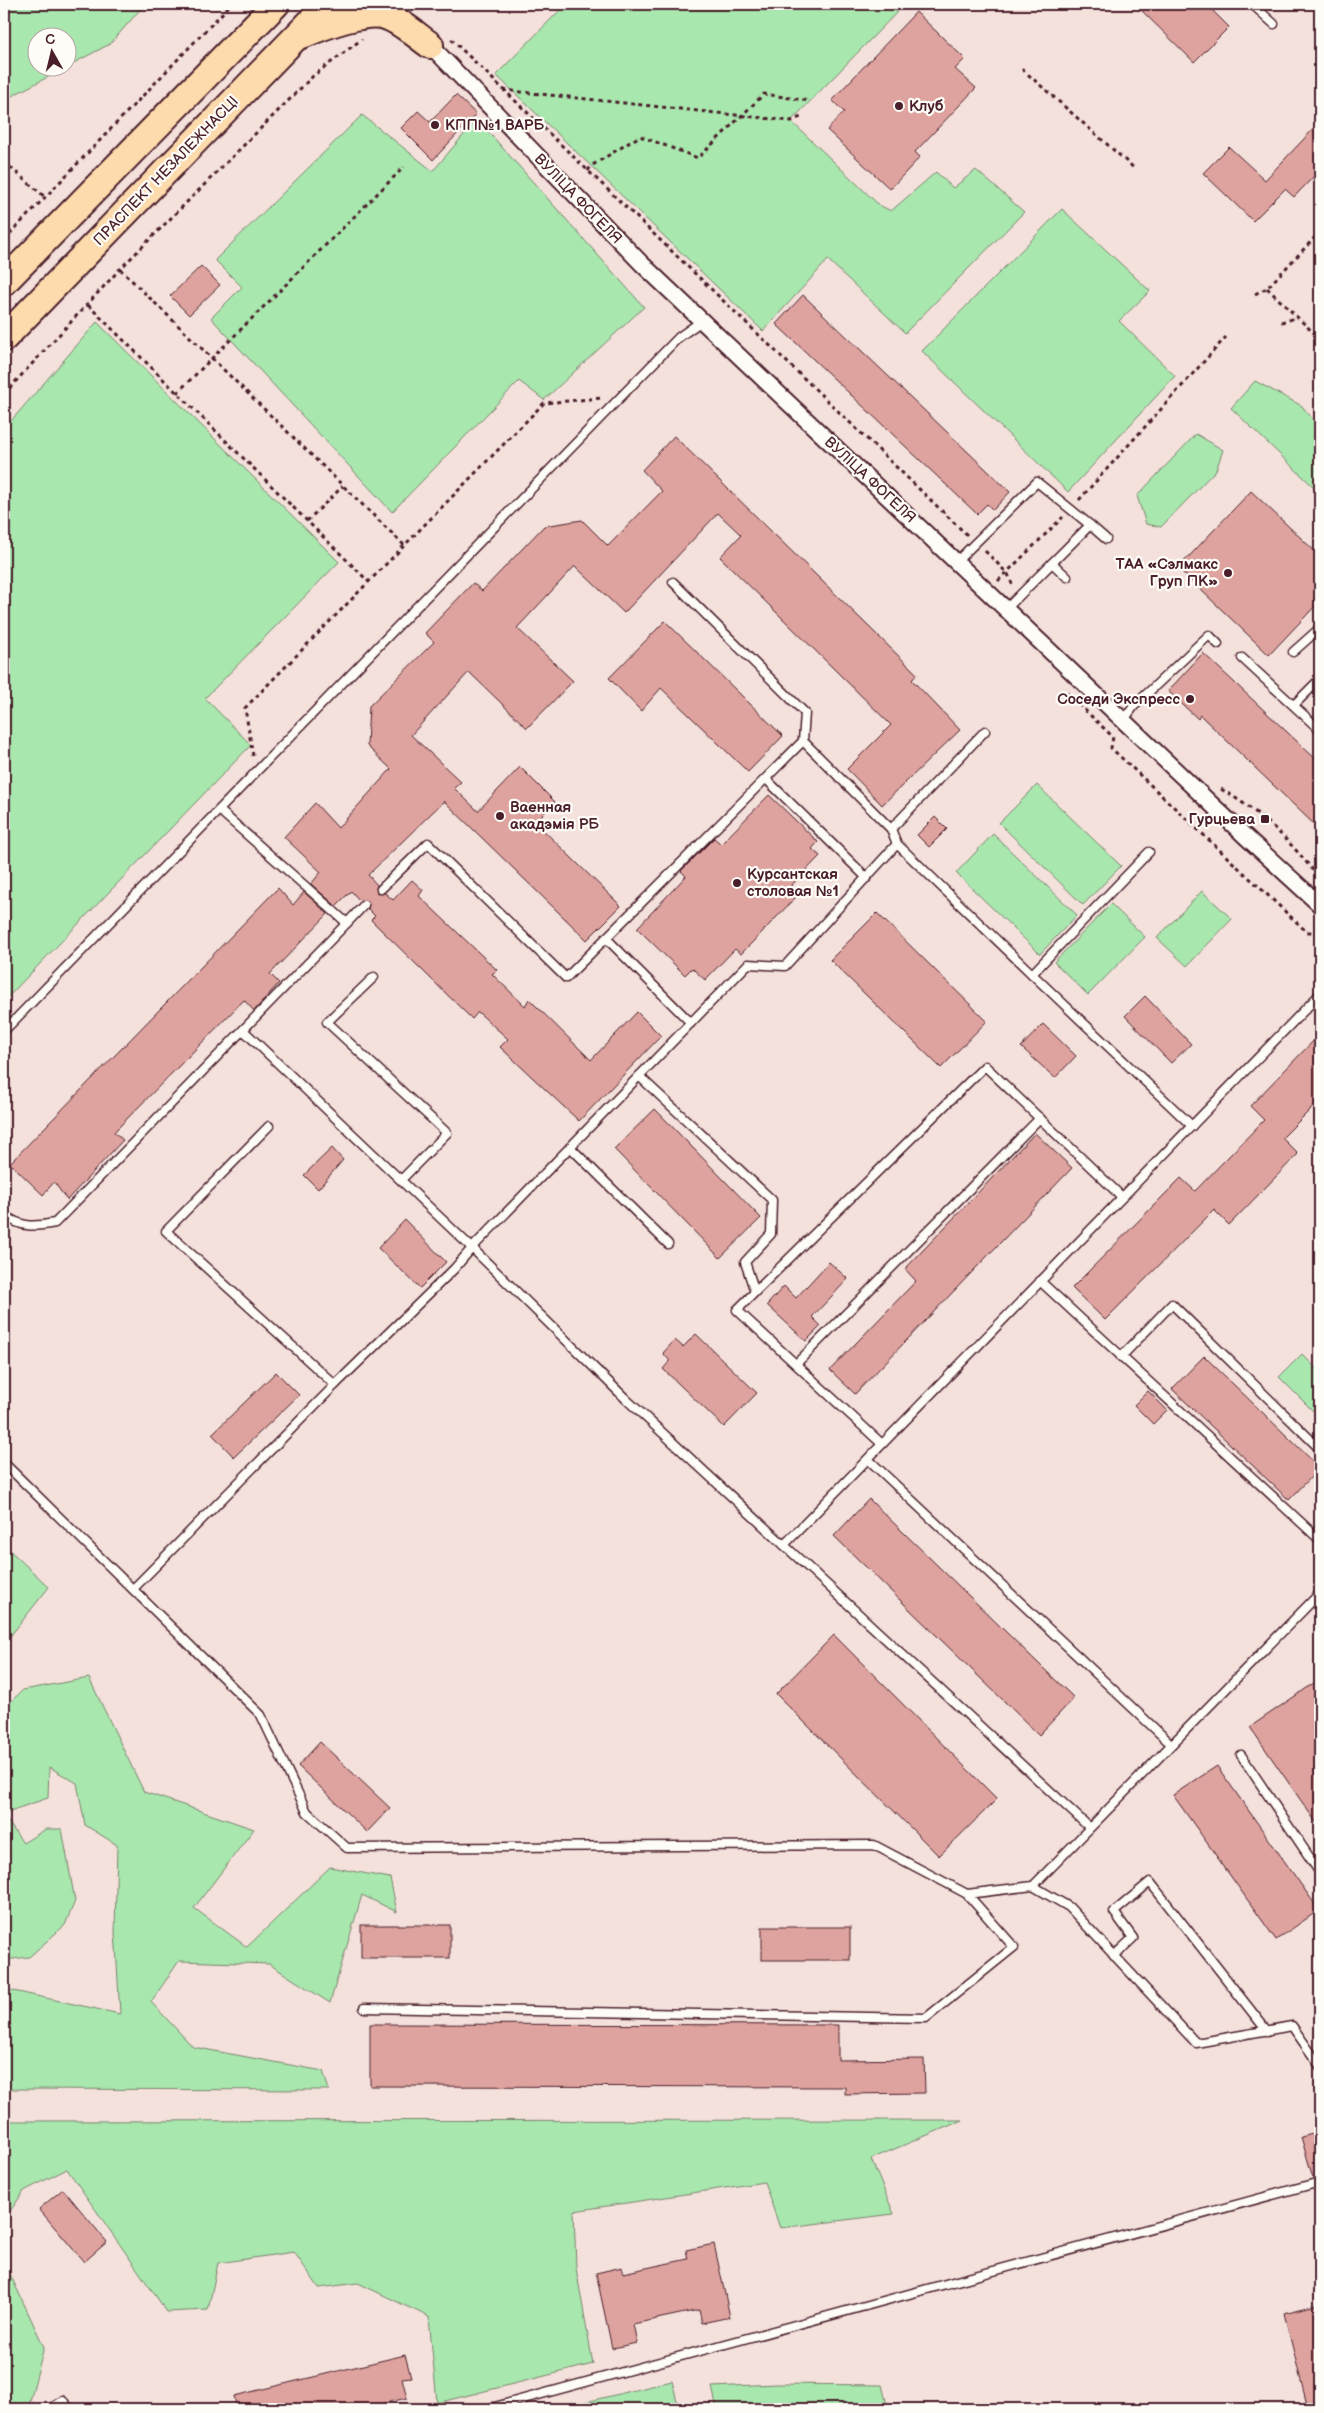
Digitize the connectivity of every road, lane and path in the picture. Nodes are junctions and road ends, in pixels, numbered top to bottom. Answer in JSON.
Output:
{"nodes":[{"id":1,"x":231,"y":4,"type":"edge"},
{"id":2,"x":276,"y":4,"type":"edge"},
{"id":3,"x":328,"y":4,"type":"edge"},
{"id":4,"x":401,"y":4,"type":"edge"},
{"id":5,"x":1252,"y":4,"type":"edge"},
{"id":6,"x":1274,"y":24,"type":"dead end"},
{"id":7,"x":370,"y":33,"type":"dead end"},
{"id":8,"x":294,"y":38,"type":"junction"},
{"id":9,"x":438,"y":40,"type":"junction"},
{"id":10,"x":1022,"y":69,"type":"dead end"},
{"id":11,"x":504,"y":90,"type":"junction"},
{"id":12,"x":810,"y":101,"type":"dead end"},
{"id":13,"x":742,"y":115,"type":"junction"},
{"id":14,"x":801,"y":117,"type":"dead end"},
{"id":15,"x":4,"y":162,"type":"edge"},
{"id":16,"x":404,"y":166,"type":"dead end"},
{"id":17,"x":1135,"y":169,"type":"dead end"},
{"id":18,"x":588,"y":171,"type":"junction"},
{"id":19,"x":45,"y":197,"type":"junction"},
{"id":20,"x":1320,"y":232,"type":"edge"},
{"id":21,"x":4,"y":240,"type":"edge"},
{"id":22,"x":120,"y":269,"type":"junction"},
{"id":23,"x":4,"y":282,"type":"edge"},
{"id":24,"x":1267,"y":288,"type":"junction"},
{"id":25,"x":1255,"y":294,"type":"dead end"},
{"id":26,"x":88,"y":305,"type":"junction"},
{"id":27,"x":1296,"y":318,"type":"junction"},
{"id":28,"x":703,"y":320,"type":"junction"},
{"id":29,"x":1281,"y":322,"type":"dead end"},
{"id":30,"x":1226,"y":337,"type":"dead end"},
{"id":31,"x":4,"y":338,"type":"edge"},
{"id":32,"x":1320,"y":339,"type":"edge"},
{"id":33,"x":211,"y":358,"type":"junction"},
{"id":34,"x":177,"y":393,"type":"junction"},
{"id":35,"x":4,"y":394,"type":"edge"},
{"id":36,"x":622,"y":396,"type":"junction"},
{"id":37,"x":343,"y":486,"type":"junction"},
{"id":38,"x":1070,"y":510,"type":"junction"},
{"id":39,"x":307,"y":521,"type":"junction"},
{"id":40,"x":1090,"y":525,"type":"junction"},
{"id":41,"x":1106,"y":540,"type":"dead end"},
{"id":42,"x":976,"y":544,"type":"junction"},
{"id":43,"x":405,"y":546,"type":"junction"},
{"id":44,"x":957,"y":561,"type":"junction"},
{"id":45,"x":1052,"y":563,"type":"junction"},
{"id":46,"x":1008,"y":574,"type":"junction"},
{"id":47,"x":1067,"y":577,"type":"dead end"},
{"id":48,"x":369,"y":582,"type":"junction"},
{"id":49,"x":672,"y":582,"type":"dead end"},
{"id":50,"x":1018,"y":598,"type":"junction"},
{"id":51,"x":1006,"y":609,"type":"junction"},
{"id":52,"x":1320,"y":628,"type":"edge"},
{"id":53,"x":1218,"y":644,"type":"dead end"},
{"id":54,"x":1293,"y":652,"type":"dead end"},
{"id":55,"x":1242,"y":658,"type":"dead end"},
{"id":56,"x":1320,"y":679,"type":"edge"},
{"id":57,"x":1295,"y":704,"type":"junction"},
{"id":58,"x":1124,"y":720,"type":"junction"},
{"id":59,"x":1320,"y":730,"type":"edge"},
{"id":60,"x":985,"y":731,"type":"dead end"},
{"id":61,"x":1113,"y":737,"type":"dead end"},
{"id":62,"x":803,"y":741,"type":"junction"},
{"id":63,"x":256,"y":772,"type":"junction"},
{"id":64,"x":766,"y":779,"type":"junction"},
{"id":65,"x":1218,"y":786,"type":"dead end"},
{"id":66,"x":219,"y":810,"type":"junction"},
{"id":67,"x":891,"y":829,"type":"junction"},
{"id":68,"x":897,"y":844,"type":"junction"},
{"id":69,"x":1149,"y":852,"type":"dead end"},
{"id":70,"x":867,"y":878,"type":"junction"},
{"id":71,"x":1320,"y":880,"type":"edge"},
{"id":72,"x":381,"y":888,"type":"dead end"},
{"id":73,"x":364,"y":905,"type":"dead end"},
{"id":74,"x":1320,"y":905,"type":"edge"},
{"id":75,"x":347,"y":923,"type":"junction"},
{"id":76,"x":1320,"y":932,"type":"edge"},
{"id":77,"x":606,"y":938,"type":"junction"},
{"id":78,"x":1032,"y":974,"type":"junction"},
{"id":79,"x":374,"y":977,"type":"dead end"},
{"id":80,"x":1320,"y":994,"type":"edge"},
{"id":81,"x":691,"y":1023,"type":"junction"},
{"id":82,"x":243,"y":1030,"type":"junction"},
{"id":83,"x":4,"y":1031,"type":"edge"},
{"id":84,"x":639,"y":1076,"type":"junction"},
{"id":85,"x":1040,"y":1118,"type":"junction"},
{"id":86,"x":269,"y":1126,"type":"dead end"},
{"id":87,"x":1192,"y":1126,"type":"junction"},
{"id":88,"x":570,"y":1147,"type":"junction"},
{"id":89,"x":401,"y":1180,"type":"junction"},
{"id":90,"x":1122,"y":1197,"type":"junction"},
{"id":91,"x":4,"y":1214,"type":"edge"},
{"id":92,"x":668,"y":1244,"type":"dead end"},
{"id":93,"x":472,"y":1248,"type":"junction"},
{"id":94,"x":1040,"y":1281,"type":"junction"},
{"id":95,"x":755,"y":1292,"type":"junction"},
{"id":96,"x":1121,"y":1357,"type":"junction"},
{"id":97,"x":796,"y":1364,"type":"junction"},
{"id":98,"x":335,"y":1385,"type":"junction"},
{"id":99,"x":882,"y":1444,"type":"junction"},
{"id":100,"x":1320,"y":1449,"type":"edge"},
{"id":101,"x":868,"y":1459,"type":"junction"},
{"id":102,"x":4,"y":1463,"type":"edge"},
{"id":103,"x":1320,"y":1540,"type":"edge"},
{"id":104,"x":784,"y":1545,"type":"junction"},
{"id":105,"x":133,"y":1590,"type":"junction"},
{"id":106,"x":1320,"y":1593,"type":"edge"},
{"id":107,"x":1171,"y":1744,"type":"junction"},
{"id":108,"x":1241,"y":1756,"type":"dead end"},
{"id":109,"x":1089,"y":1827,"type":"junction"},
{"id":110,"x":1320,"y":1874,"type":"edge"},
{"id":111,"x":1033,"y":1886,"type":"junction"},
{"id":112,"x":968,"y":1894,"type":"junction"},
{"id":113,"x":1114,"y":1956,"type":"junction"},
{"id":114,"x":364,"y":2008,"type":"dead end"},
{"id":115,"x":1267,"y":2030,"type":"junction"},
{"id":116,"x":1320,"y":2066,"type":"edge"},
{"id":117,"x":1320,"y":2182,"type":"edge"},
{"id":118,"x":50,"y":2409,"type":"edge"},
{"id":119,"x":70,"y":2409,"type":"edge"},
{"id":120,"x":487,"y":2409,"type":"edge"}],
"edges":[{"from":1,"to":19,"type":"path"},
{"from":2,"to":23,"type":"highway"},
{"from":3,"to":8,"type":"highway","name":"ПРАСПЕКТ НЕЗАЛЕЖНАСЦІ"},
{"from":4,"to":9,"type":"highway"},
{"from":5,"to":6,"type":"lane"},
{"from":7,"to":22,"type":"path"},
{"from":8,"to":9,"type":"highway"},
{"from":8,"to":31,"type":"highway","name":"ПРАСПЕКТ НЕЗАЛЕЖНАСЦІ"},
{"from":9,"to":11,"type":"path"},
{"from":9,"to":28,"type":"street","name":"ВУЛІЦА ФОГЕЛЯ"},
{"from":10,"to":17,"type":"path"},
{"from":11,"to":13,"type":"path"},
{"from":11,"to":18,"type":"path"},
{"from":12,"to":13,"type":"path"},
{"from":13,"to":14,"type":"path"},
{"from":13,"to":18,"type":"path"},
{"from":15,"to":19,"type":"path"},
{"from":16,"to":33,"type":"path"},
{"from":18,"to":42,"type":"path"},
{"from":19,"to":21,"type":"path"},
{"from":20,"to":24,"type":"path"},
{"from":22,"to":26,"type":"path"},
{"from":22,"to":33,"type":"path"},
{"from":24,"to":25,"type":"path"},
{"from":24,"to":27,"type":"path"},
{"from":26,"to":34,"type":"path"},
{"from":26,"to":35,"type":"path"},
{"from":27,"to":29,"type":"path"},
{"from":27,"to":32,"type":"path"},
{"from":28,"to":36,"type":"lane"},
{"from":28,"to":44,"type":"street","name":"ВУЛІЦА ФОГЕЛЯ"},
{"from":30,"to":38,"type":"path"},
{"from":33,"to":34,"type":"path"},
{"from":33,"to":37,"type":"path"},
{"from":34,"to":39,"type":"path"},
{"from":36,"to":43,"type":"path"},
{"from":36,"to":63,"type":"lane"},
{"from":37,"to":39,"type":"path"},
{"from":37,"to":43,"type":"path"},
{"from":38,"to":40,"type":"lane"},
{"from":38,"to":42,"type":"lane"},
{"from":38,"to":46,"type":"path"},
{"from":39,"to":48,"type":"path"},
{"from":40,"to":41,"type":"lane"},
{"from":40,"to":45,"type":"lane"},
{"from":42,"to":44,"type":"lane"},
{"from":42,"to":46,"type":"path"},
{"from":43,"to":48,"type":"path"},
{"from":44,"to":51,"type":"street","name":"ВУЛІЦА ФОГЕЛЯ"},
{"from":45,"to":47,"type":"lane"},
{"from":45,"to":50,"type":"lane"},
{"from":46,"to":50,"type":"path"},
{"from":48,"to":63,"type":"path"},
{"from":49,"to":62,"type":"lane"},
{"from":50,"to":51,"type":"lane"},
{"from":51,"to":58,"type":"street","name":"ВУЛІЦА ФОГЕЛЯ"},
{"from":52,"to":54,"type":"lane"},
{"from":53,"to":58,"type":"lane"},
{"from":55,"to":57,"type":"lane"},
{"from":56,"to":57,"type":"lane"},
{"from":57,"to":59,"type":"lane"},
{"from":58,"to":74,"type":"street","name":"ВУЛІЦА ФОГЕЛЯ"},
{"from":60,"to":67,"type":"lane"},
{"from":61,"to":76,"type":"path"},
{"from":62,"to":64,"type":"lane"},
{"from":62,"to":67,"type":"lane"},
{"from":63,"to":66,"type":"lane"},
{"from":64,"to":70,"type":"lane"},
{"from":64,"to":77,"type":"lane"},
{"from":65,"to":71,"type":"path"},
{"from":66,"to":75,"type":"lane"},
{"from":66,"to":83,"type":"lane"},
{"from":67,"to":68,"type":"lane"},
{"from":68,"to":70,"type":"lane"},
{"from":68,"to":78,"type":"lane"},
{"from":69,"to":78,"type":"lane"},
{"from":70,"to":81,"type":"lane"},
{"from":72,"to":77,"type":"lane"},
{"from":73,"to":75,"type":"lane"},
{"from":75,"to":82,"type":"lane"},
{"from":77,"to":81,"type":"lane"},
{"from":78,"to":87,"type":"lane"},
{"from":79,"to":89,"type":"lane"},
{"from":80,"to":87,"type":"lane"},
{"from":81,"to":84,"type":"lane"},
{"from":82,"to":89,"type":"lane"},
{"from":82,"to":91,"type":"lane"},
{"from":84,"to":88,"type":"lane"},
{"from":84,"to":95,"type":"lane"},
{"from":85,"to":90,"type":"lane"},
{"from":85,"to":95,"type":"lane"},
{"from":85,"to":97,"type":"lane"},
{"from":86,"to":98,"type":"lane"},
{"from":87,"to":90,"type":"lane"},
{"from":88,"to":92,"type":"lane"},
{"from":88,"to":93,"type":"lane"},
{"from":89,"to":93,"type":"lane"},
{"from":90,"to":94,"type":"lane"},
{"from":93,"to":98,"type":"lane"},
{"from":93,"to":104,"type":"lane"},
{"from":94,"to":96,"type":"lane"},
{"from":94,"to":99,"type":"lane"},
{"from":95,"to":97,"type":"lane"},
{"from":96,"to":100,"type":"lane"},
{"from":96,"to":103,"type":"lane"},
{"from":97,"to":99,"type":"lane"},
{"from":98,"to":105,"type":"lane"},
{"from":99,"to":101,"type":"lane"},
{"from":101,"to":104,"type":"lane"},
{"from":101,"to":107,"type":"lane"},
{"from":102,"to":105,"type":"lane"},
{"from":104,"to":109,"type":"lane"},
{"from":105,"to":112,"type":"lane"},
{"from":106,"to":107,"type":"lane"},
{"from":107,"to":109,"type":"lane"},
{"from":108,"to":110,"type":"lane"},
{"from":109,"to":111,"type":"lane"},
{"from":111,"to":112,"type":"lane"},
{"from":111,"to":113,"type":"lane"},
{"from":112,"to":114,"type":"lane"},
{"from":113,"to":115,"type":"lane"},
{"from":113,"to":115,"type":"lane"},
{"from":115,"to":116,"type":"lane"},
{"from":117,"to":120,"type":"lane"},
{"from":118,"to":119,"type":"lane"}]}
